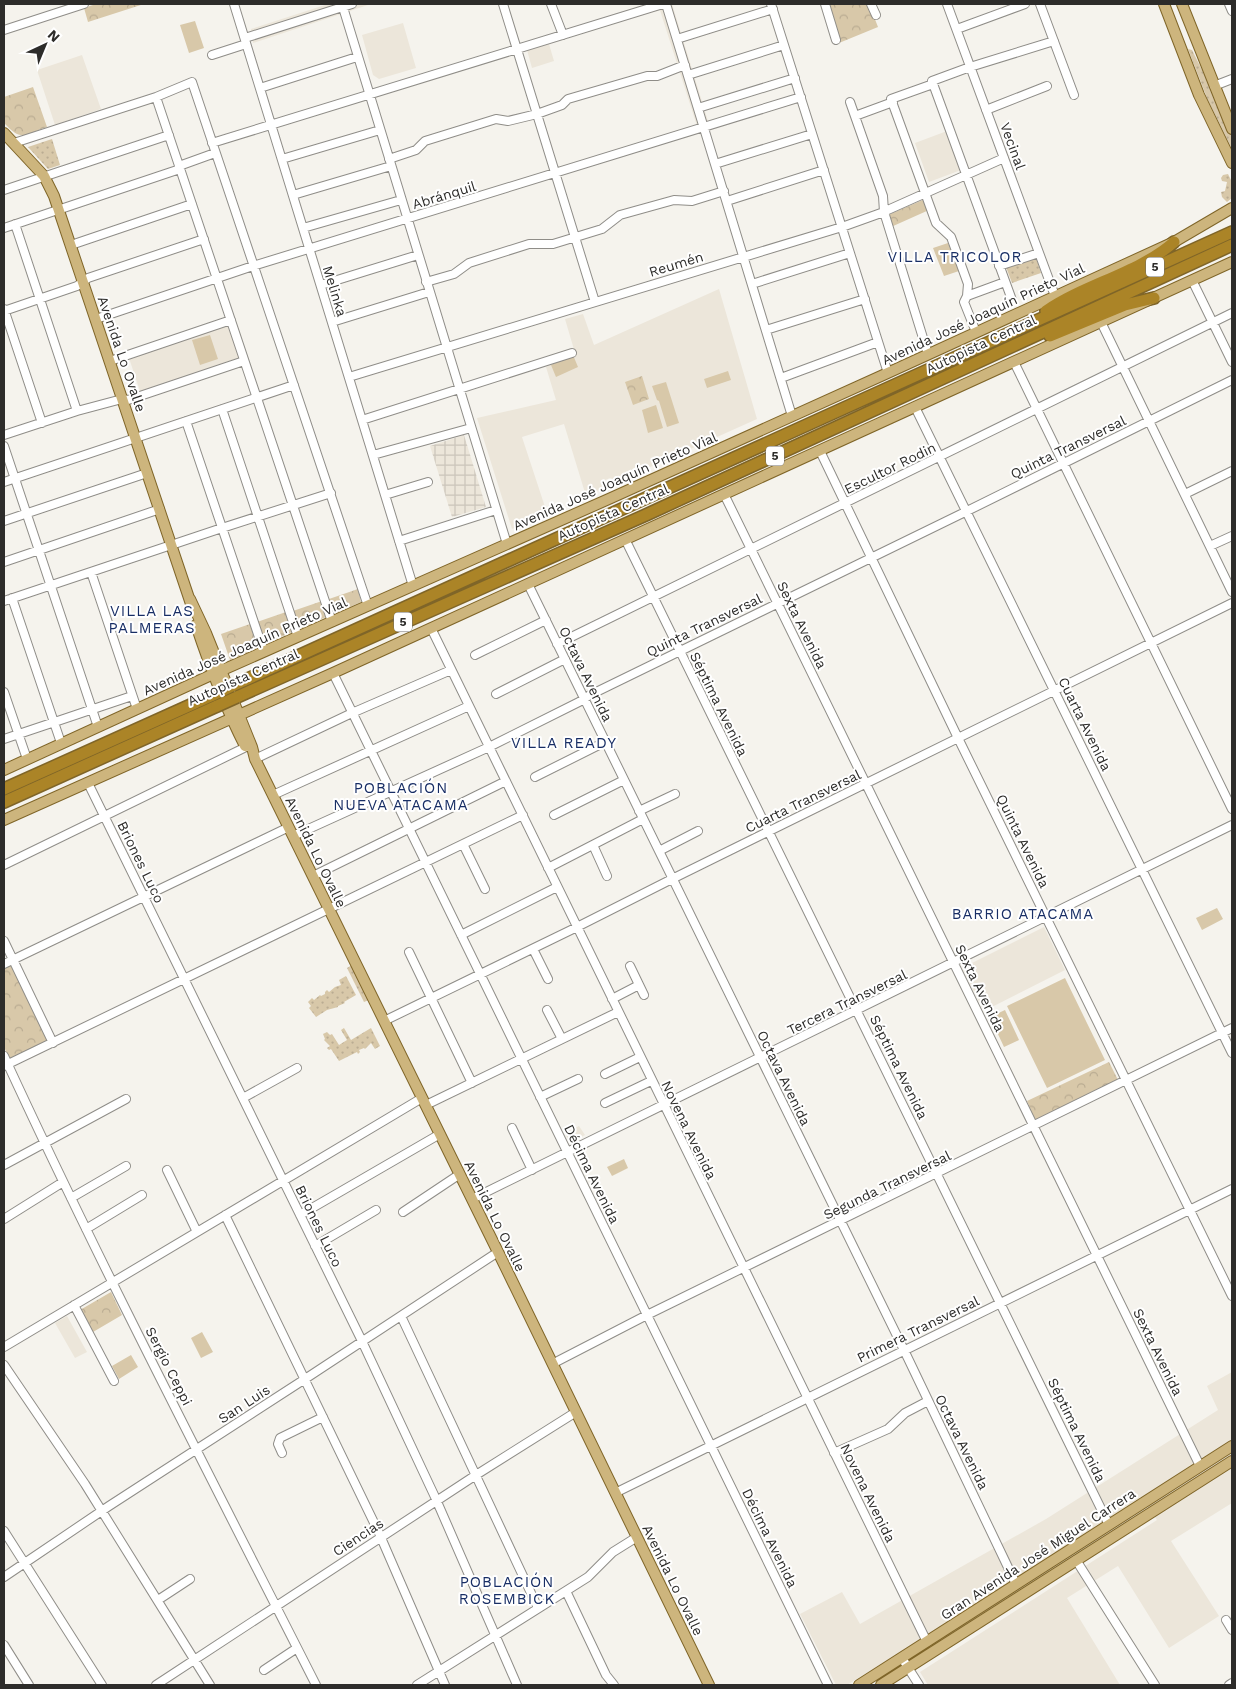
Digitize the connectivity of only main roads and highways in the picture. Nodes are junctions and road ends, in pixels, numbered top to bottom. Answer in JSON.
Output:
{"nodes":[{"id":1,"x":1164,"y":4,"type":"edge"},
{"id":2,"x":1182,"y":4,"type":"edge"},
{"id":3,"x":1231,"y":124,"type":"edge"},
{"id":4,"x":4,"y":133,"type":"edge"},
{"id":5,"x":1232,"y":163,"type":"edge"},
{"id":6,"x":1232,"y":208,"type":"edge"},
{"id":7,"x":1232,"y":232,"type":"edge"},
{"id":8,"x":1174,"y":242,"type":"junction"},
{"id":9,"x":1232,"y":245,"type":"edge"},
{"id":10,"x":1232,"y":262,"type":"edge"},
{"id":11,"x":1154,"y":298,"type":"junction"},
{"id":12,"x":1025,"y":326,"type":"junction"},
{"id":13,"x":1014,"y":345,"type":"junction"},
{"id":14,"x":217,"y":673,"type":"junction"},
{"id":15,"x":235,"y":691,"type":"junction"},
{"id":16,"x":215,"y":700,"type":"junction"},
{"id":17,"x":235,"y":717,"type":"junction"},
{"id":18,"x":255,"y":759,"type":"junction"},
{"id":19,"x":4,"y":770,"type":"edge"},
{"id":20,"x":4,"y":789,"type":"edge"},
{"id":21,"x":4,"y":802,"type":"edge"},
{"id":22,"x":4,"y":820,"type":"edge"},
{"id":23,"x":1232,"y":1446,"type":"edge"},
{"id":24,"x":1232,"y":1461,"type":"edge"},
{"id":25,"x":1109,"y":1525,"type":"junction"},
{"id":26,"x":1107,"y":1541,"type":"junction"},
{"id":27,"x":709,"y":1685,"type":"edge"},
{"id":28,"x":859,"y":1685,"type":"edge"},
{"id":29,"x":881,"y":1685,"type":"edge"}],
"edges":[{"from":1,"to":5,"type":"main road"},
{"from":2,"to":3,"type":"main road"},
{"from":4,"to":14,"type":"main road","name":"Avenida Lo Ovalle"},
{"from":6,"to":8,"type":"main road","name":"Avenida José Joaquín Prieto Vial"},
{"from":7,"to":12,"type":"highway","name":"Autopista Central","number":"5"},
{"from":8,"to":12,"type":"highway"},
{"from":8,"to":14,"type":"main road","name":"Avenida José Joaquín Prieto Vial"},
{"from":9,"to":13,"type":"highway","name":"Autopista Central","number":"5"},
{"from":10,"to":11,"type":"main road"},
{"from":11,"to":13,"type":"highway"},
{"from":11,"to":17,"type":"main road"},
{"from":12,"to":15,"type":"highway","name":"Autopista Central","number":"5"},
{"from":13,"to":15,"type":"highway","name":"Autopista Central","number":"5"},
{"from":14,"to":17,"type":"main road","name":"Avenida Lo Ovalle"},
{"from":14,"to":19,"type":"main road","name":"Avenida José Joaquín Prieto Vial"},
{"from":15,"to":16,"type":"highway","name":"Autopista Central","number":"5","bridge":true},
{"from":16,"to":20,"type":"highway","name":"Autopista Central","number":"5"},
{"from":16,"to":21,"type":"highway","name":"Autopista Central","number":"5"},
{"from":17,"to":18,"type":"main road","name":"Avenida Lo Ovalle"},
{"from":17,"to":18,"type":"main road","name":"Avenida Lo Ovalle"},
{"from":17,"to":22,"type":"main road"},
{"from":18,"to":27,"type":"main road","name":"Avenida Lo Ovalle"},
{"from":23,"to":25,"type":"main road","name":"Gran Avenida José Miguel Carrera"},
{"from":24,"to":26,"type":"main road","name":"Gran Avenida José Miguel Carrera"},
{"from":25,"to":26,"type":"main road"},
{"from":25,"to":28,"type":"main road","name":"Gran Avenida José Miguel Carrera"},
{"from":26,"to":29,"type":"main road","name":"Gran Avenida José Miguel Carrera"}]}
